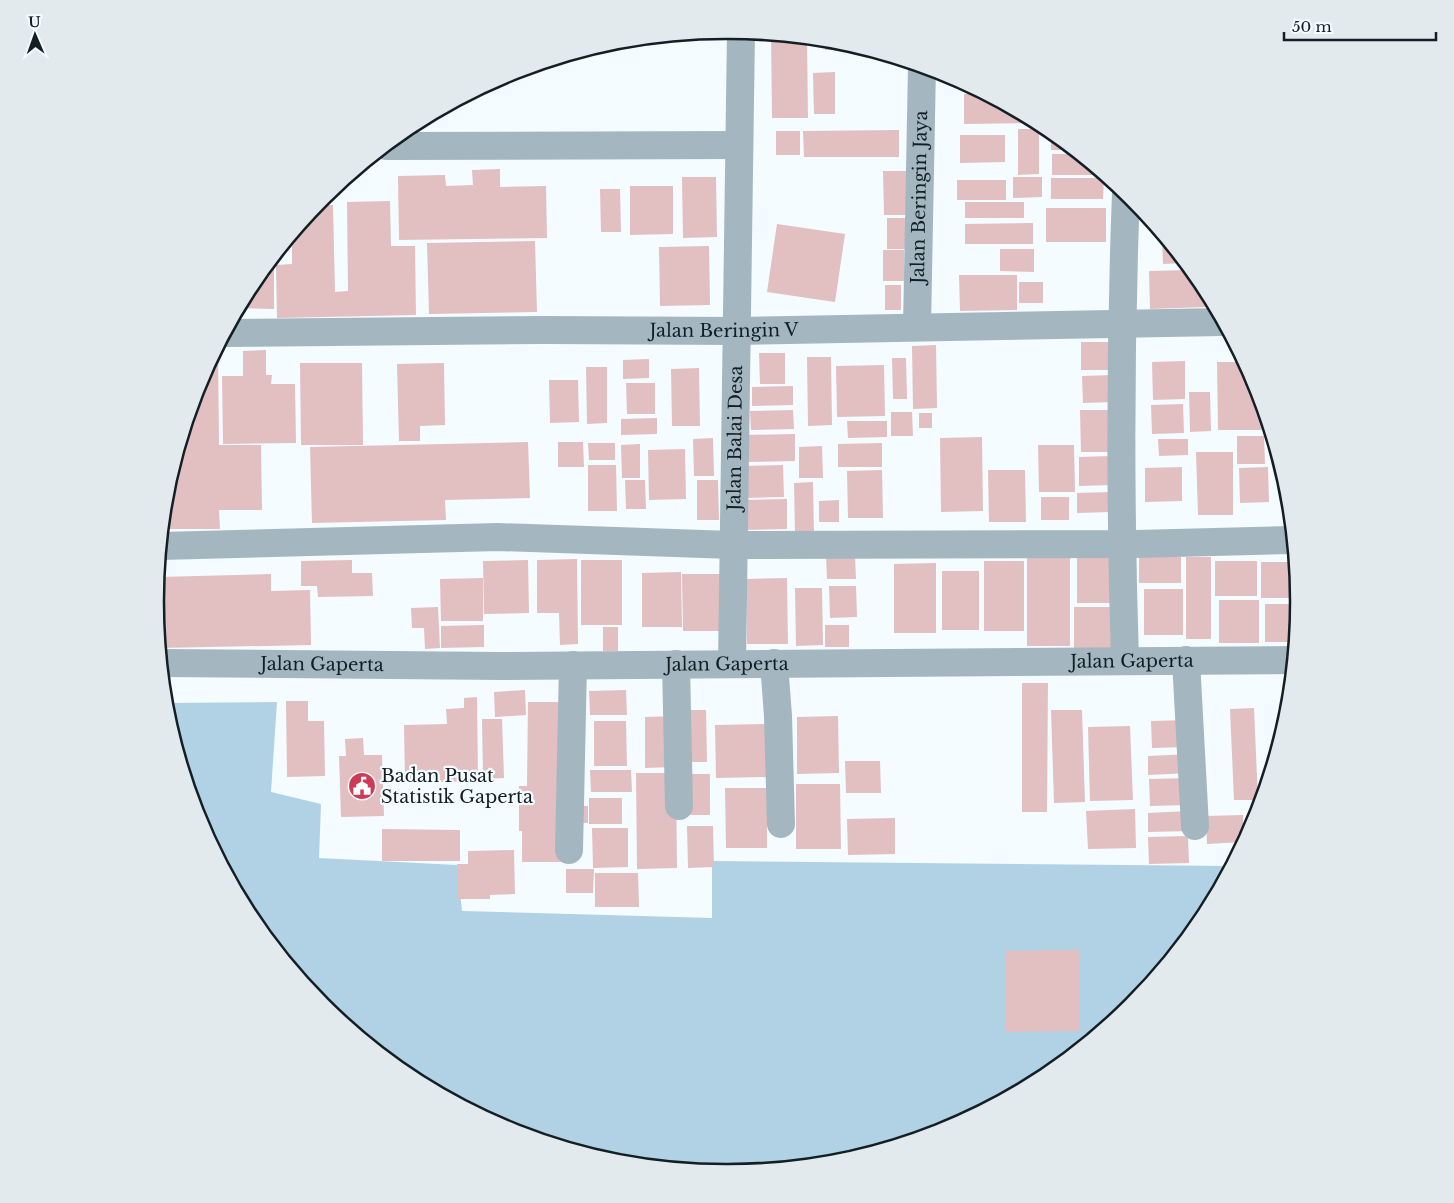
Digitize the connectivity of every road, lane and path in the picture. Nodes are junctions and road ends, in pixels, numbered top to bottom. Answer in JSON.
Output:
{"nodes":[{"id":1,"x":741,"y":39,"type":"edge"},
{"id":2,"x":922,"y":74,"type":"edge"},
{"id":3,"x":739,"y":145,"type":"junction"},
{"id":4,"x":397,"y":146,"type":"edge"},
{"id":5,"x":1126,"y":205,"type":"edge"},
{"id":6,"x":1215,"y":322,"type":"edge"},
{"id":7,"x":1121,"y":324,"type":"junction"},
{"id":8,"x":917,"y":327,"type":"junction"},
{"id":9,"x":736,"y":331,"type":"junction"},
{"id":10,"x":233,"y":333,"type":"edge"},
{"id":11,"x":1286,"y":540,"type":"edge"},
{"id":12,"x":1122,"y":544,"type":"junction"},
{"id":13,"x":732,"y":545,"type":"junction"},
{"id":14,"x":167,"y":546,"type":"edge"},
{"id":15,"x":1186,"y":660,"type":"junction"},
{"id":16,"x":1287,"y":660,"type":"edge"},
{"id":17,"x":1125,"y":661,"type":"junction"},
{"id":18,"x":168,"y":663,"type":"edge"},
{"id":19,"x":774,"y":663,"type":"junction"},
{"id":20,"x":676,"y":664,"type":"junction"},
{"id":21,"x":732,"y":664,"type":"junction"},
{"id":22,"x":573,"y":665,"type":"junction"},
{"id":23,"x":679,"y":806,"type":"dead end"},
{"id":24,"x":781,"y":824,"type":"dead end"},
{"id":25,"x":1196,"y":826,"type":"dead end"},
{"id":26,"x":569,"y":850,"type":"dead end"}],
"edges":[{"from":1,"to":3,"type":"street","name":"Jalan Balai Desa"},
{"from":2,"to":8,"type":"street","name":"Jalan Beringin Jaya"},
{"from":3,"to":4,"type":"street"},
{"from":3,"to":9,"type":"street","name":"Jalan Balai Desa"},
{"from":5,"to":7,"type":"street"},
{"from":6,"to":7,"type":"street","name":"Jalan Beringin V"},
{"from":7,"to":8,"type":"street","name":"Jalan Beringin V"},
{"from":7,"to":12,"type":"street"},
{"from":8,"to":9,"type":"street","name":"Jalan Beringin V"},
{"from":9,"to":10,"type":"street","name":"Jalan Beringin V"},
{"from":9,"to":13,"type":"street","name":"Jalan Balai Desa"},
{"from":11,"to":12,"type":"street"},
{"from":12,"to":13,"type":"street"},
{"from":12,"to":17,"type":"street"},
{"from":13,"to":14,"type":"street"},
{"from":13,"to":21,"type":"street","name":"Jalan Balai Desa"},
{"from":15,"to":16,"type":"street","name":"Jalan Gaperta"},
{"from":15,"to":17,"type":"street","name":"Jalan Gaperta"},
{"from":15,"to":25,"type":"street"},
{"from":17,"to":19,"type":"street","name":"Jalan Gaperta"},
{"from":18,"to":22,"type":"street","name":"Jalan Gaperta"},
{"from":19,"to":21,"type":"street","name":"Jalan Gaperta"},
{"from":19,"to":24,"type":"street"},
{"from":20,"to":21,"type":"street","name":"Jalan Gaperta"},
{"from":20,"to":22,"type":"street","name":"Jalan Gaperta"},
{"from":20,"to":23,"type":"street"},
{"from":22,"to":26,"type":"street"}]}
